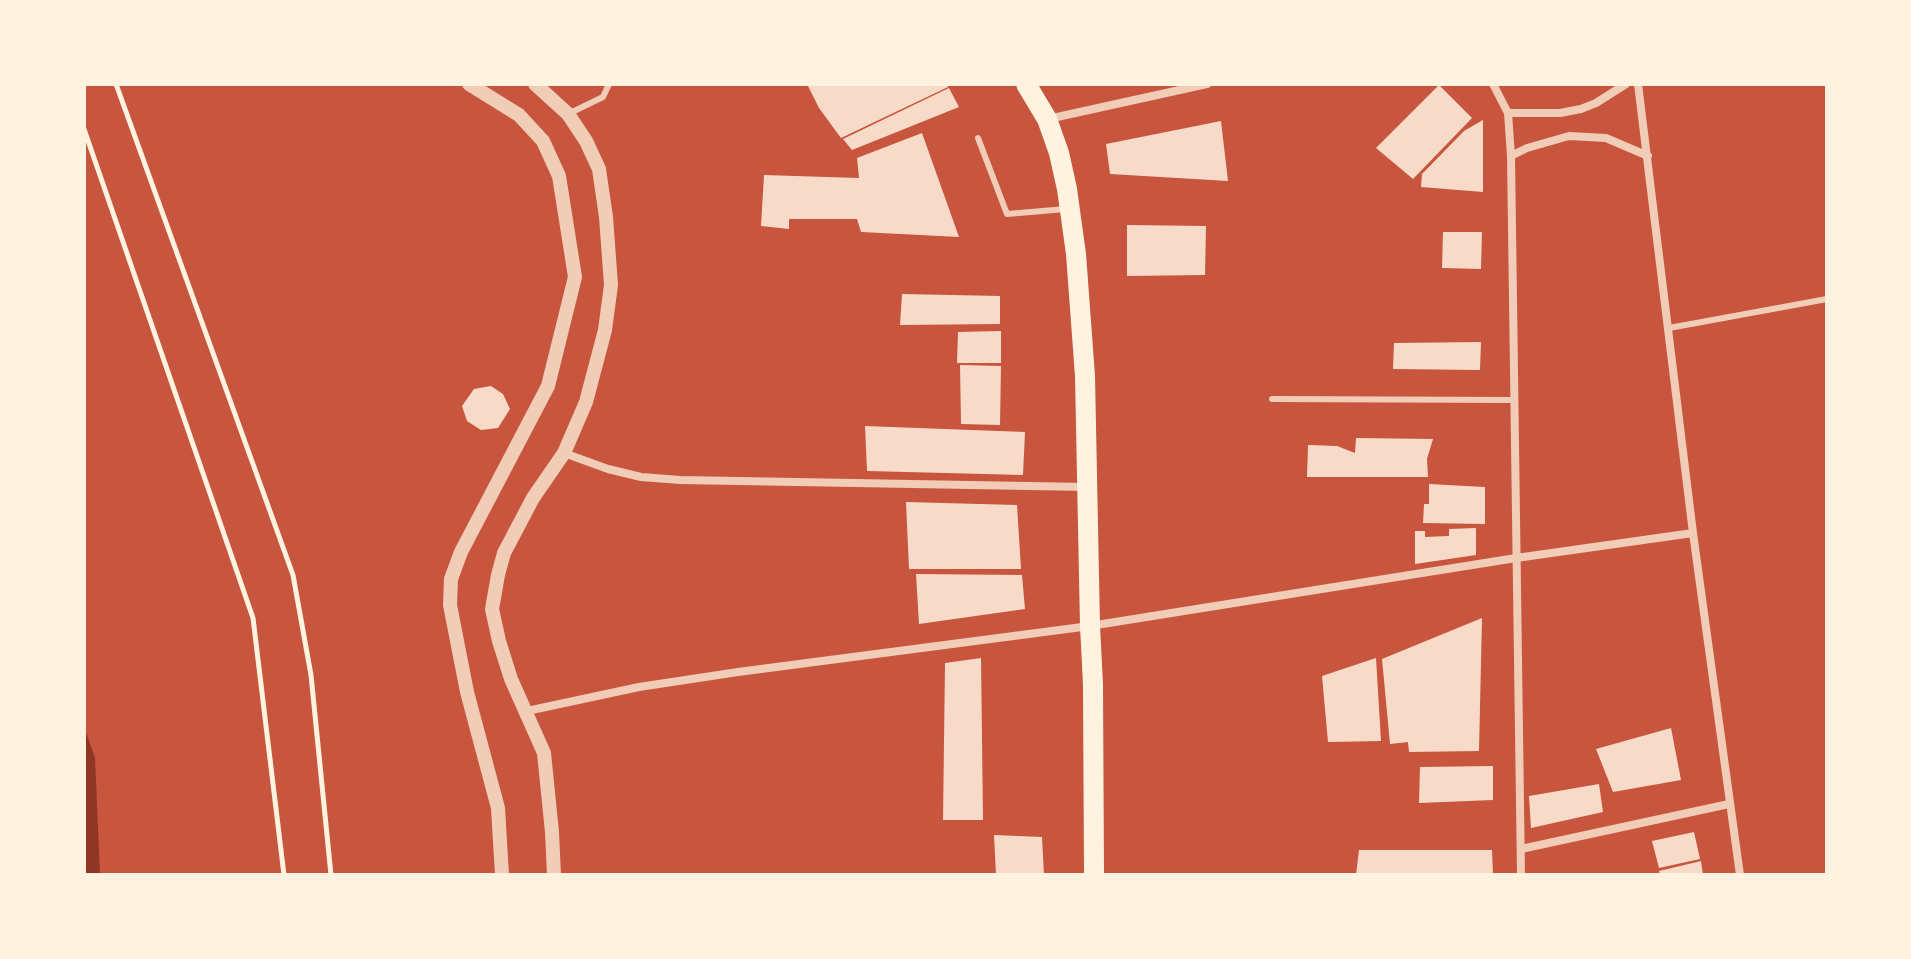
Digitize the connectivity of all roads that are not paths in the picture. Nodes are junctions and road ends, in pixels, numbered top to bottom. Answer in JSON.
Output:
{"nodes":[{"id":1,"x":469,"y":84,"type":"edge"},
{"id":2,"x":535,"y":84,"type":"edge"},
{"id":3,"x":609,"y":84,"type":"edge"},
{"id":4,"x":1026,"y":84,"type":"edge"},
{"id":5,"x":1207,"y":84,"type":"edge"},
{"id":6,"x":1493,"y":84,"type":"edge"},
{"id":7,"x":1626,"y":84,"type":"edge"},
{"id":8,"x":1638,"y":84,"type":"edge"},
{"id":9,"x":1508,"y":113,"type":"junction"},
{"id":10,"x":568,"y":114,"type":"junction"},
{"id":11,"x":1047,"y":119,"type":"junction"},
{"id":12,"x":978,"y":138,"type":"dead end"},
{"id":13,"x":1511,"y":156,"type":"junction"},
{"id":14,"x":1648,"y":156,"type":"junction"},
{"id":15,"x":1070,"y":209,"type":"junction"},
{"id":16,"x":1827,"y":299,"type":"edge"},
{"id":17,"x":1669,"y":328,"type":"junction"},
{"id":18,"x":1272,"y":399,"type":"dead end"},
{"id":19,"x":1514,"y":400,"type":"junction"},
{"id":20,"x":564,"y":453,"type":"junction"},
{"id":21,"x":1087,"y":487,"type":"junction"},
{"id":22,"x":1693,"y":533,"type":"junction"},
{"id":23,"x":1516,"y":558,"type":"junction"},
{"id":24,"x":1090,"y":626,"type":"junction"},
{"id":25,"x":527,"y":711,"type":"junction"},
{"id":26,"x":1729,"y":804,"type":"junction"},
{"id":27,"x":1521,"y":849,"type":"junction"},
{"id":28,"x":502,"y":875,"type":"edge"},
{"id":29,"x":554,"y":875,"type":"edge"},
{"id":30,"x":1094,"y":875,"type":"edge"},
{"id":31,"x":1521,"y":875,"type":"edge"},
{"id":32,"x":1740,"y":875,"type":"edge"}],
"edges":[{"from":1,"to":28,"type":"street"},
{"from":2,"to":10,"type":"street"},
{"from":3,"to":10,"type":"lane"},
{"from":4,"to":11,"type":"main road"},
{"from":5,"to":11,"type":"street"},
{"from":6,"to":9,"type":"street"},
{"from":7,"to":9,"type":"street"},
{"from":8,"to":14,"type":"street"},
{"from":9,"to":13,"type":"street"},
{"from":10,"to":20,"type":"street"},
{"from":11,"to":15,"type":"main road"},
{"from":12,"to":15,"type":"lane"},
{"from":13,"to":14,"type":"street"},
{"from":13,"to":19,"type":"street"},
{"from":14,"to":17,"type":"street"},
{"from":15,"to":21,"type":"main road"},
{"from":16,"to":17,"type":"lane"},
{"from":17,"to":22,"type":"street"},
{"from":18,"to":19,"type":"lane"},
{"from":19,"to":23,"type":"street"},
{"from":20,"to":21,"type":"street"},
{"from":20,"to":25,"type":"street"},
{"from":21,"to":24,"type":"main road"},
{"from":22,"to":23,"type":"street"},
{"from":22,"to":26,"type":"street"},
{"from":23,"to":24,"type":"street"},
{"from":23,"to":27,"type":"street"},
{"from":24,"to":25,"type":"street"},
{"from":24,"to":30,"type":"main road"},
{"from":25,"to":29,"type":"street"},
{"from":26,"to":27,"type":"street"},
{"from":26,"to":32,"type":"street"},
{"from":27,"to":31,"type":"street"}]}
